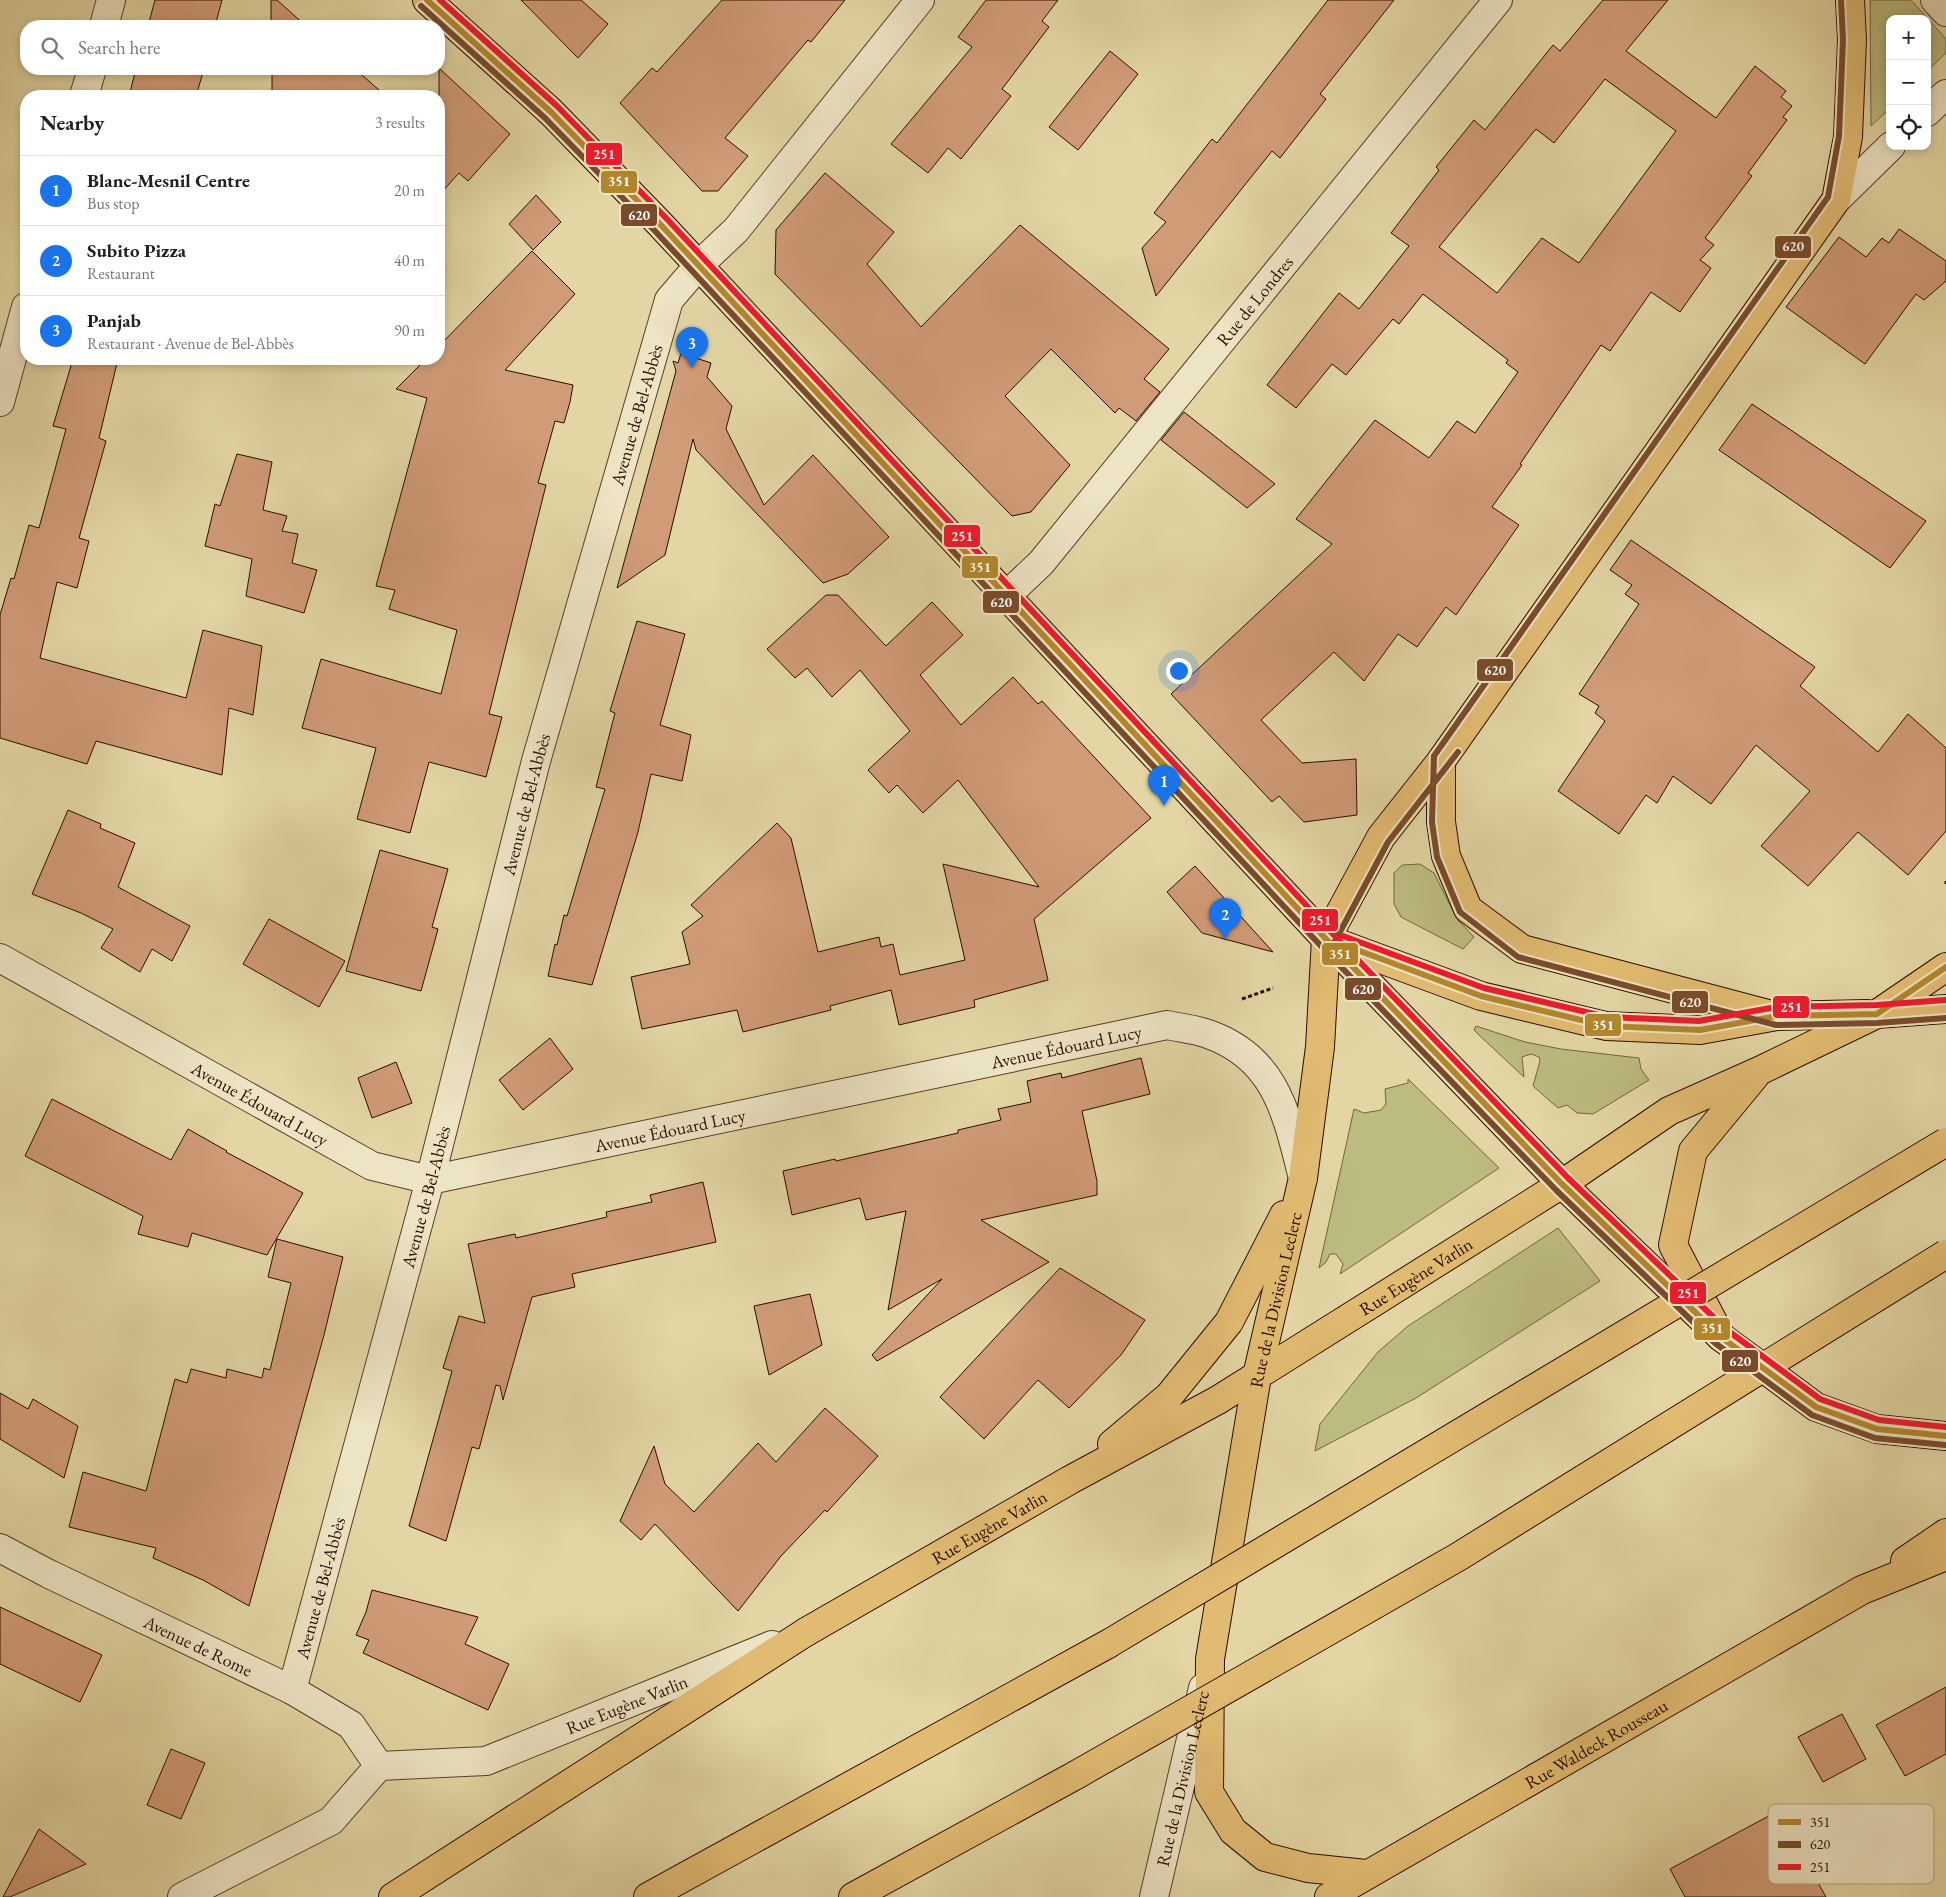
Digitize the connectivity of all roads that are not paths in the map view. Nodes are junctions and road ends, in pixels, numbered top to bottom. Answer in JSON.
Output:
{"nodes":[{"id":1,"x":111,"y":0,"type":"edge"},
{"id":2,"x":428,"y":0,"type":"edge"},
{"id":3,"x":920,"y":0,"type":"edge"},
{"id":4,"x":1498,"y":0,"type":"edge"},
{"id":5,"x":1850,"y":0,"type":"edge"},
{"id":6,"x":1935,"y":0,"type":"edge"},
{"id":7,"x":1946,"y":12,"type":"edge"},
{"id":8,"x":106,"y":20,"type":"edge"},
{"id":9,"x":90,"y":75,"type":"edge"},
{"id":10,"x":86,"y":90,"type":"edge"},
{"id":11,"x":1946,"y":94,"type":"edge"},
{"id":12,"x":1931,"y":108,"type":"edge"},
{"id":13,"x":1887,"y":150,"type":"edge"},
{"id":14,"x":1836,"y":200,"type":"junction"},
{"id":15,"x":699,"y":264,"type":"junction"},
{"id":16,"x":20,"y":329,"type":"edge"},
{"id":17,"x":0,"y":402,"type":"edge"},
{"id":18,"x":1007,"y":596,"type":"junction"},
{"id":19,"x":1441,"y":761,"type":"junction"},
{"id":20,"x":1326,"y":939,"type":"junction"},
{"id":21,"x":0,"y":958,"type":"edge"},
{"id":22,"x":1946,"y":967,"type":"edge"},
{"id":23,"x":1946,"y":1009,"type":"edge"},
{"id":24,"x":1877,"y":1014,"type":"junction"},
{"id":25,"x":1777,"y":1016,"type":"junction"},
{"id":26,"x":1759,"y":1071,"type":"junction"},
{"id":27,"x":1946,"y":1142,"type":"edge"},
{"id":28,"x":1303,"y":1178,"type":"junction"},
{"id":29,"x":430,"y":1180,"type":"junction"},
{"id":30,"x":1562,"y":1184,"type":"junction"},
{"id":31,"x":1946,"y":1254,"type":"edge"},
{"id":32,"x":1721,"y":1337,"type":"junction"},
{"id":33,"x":1257,"y":1376,"type":"junction"},
{"id":34,"x":1946,"y":1436,"type":"edge"},
{"id":35,"x":1070,"y":1480,"type":"junction"},
{"id":36,"x":1946,"y":1533,"type":"edge"},
{"id":37,"x":0,"y":1548,"type":"edge"},
{"id":38,"x":1946,"y":1556,"type":"edge"},
{"id":39,"x":1862,"y":1590,"type":"junction"},
{"id":40,"x":806,"y":1632,"type":"junction"},
{"id":41,"x":1210,"y":1660,"type":"junction"},
{"id":42,"x":292,"y":1690,"type":"junction"},
{"id":43,"x":379,"y":1766,"type":"junction"},
{"id":44,"x":1366,"y":1874,"type":"junction"},
{"id":45,"x":182,"y":1897,"type":"edge"},
{"id":46,"x":393,"y":1897,"type":"edge"},
{"id":47,"x":648,"y":1897,"type":"edge"},
{"id":48,"x":853,"y":1897,"type":"edge"},
{"id":49,"x":1154,"y":1897,"type":"edge"},
{"id":50,"x":1328,"y":1897,"type":"edge"}],
"edges":[{"from":1,"to":8,"type":"street"},
{"from":2,"to":15,"type":"main road"},
{"from":3,"to":15,"type":"street","name":"Avenue de Bel-Abbès"},
{"from":4,"to":18,"type":"street","name":"Rue de Londres"},
{"from":5,"to":14,"type":"main road"},
{"from":6,"to":7,"type":"street"},
{"from":9,"to":10,"type":"street"},
{"from":11,"to":12,"type":"street"},
{"from":13,"to":14,"type":"street"},
{"from":14,"to":19,"type":"main road"},
{"from":15,"to":18,"type":"main road"},
{"from":15,"to":29,"type":"street","name":"Avenue de Bel-Abbès"},
{"from":16,"to":17,"type":"street"},
{"from":18,"to":20,"type":"main road"},
{"from":19,"to":20,"type":"main road"},
{"from":19,"to":25,"type":"main road"},
{"from":20,"to":25,"type":"main road"},
{"from":20,"to":28,"type":"main road","name":"Rue de la Division Leclerc"},
{"from":20,"to":30,"type":"main road"},
{"from":21,"to":29,"type":"street","name":"Avenue Édouard Lucy"},
{"from":22,"to":24,"type":"main road"},
{"from":23,"to":24,"type":"main road"},
{"from":24,"to":25,"type":"main road"},
{"from":24,"to":26,"type":"main road","name":"Rue Eugène Varlin"},
{"from":26,"to":30,"type":"main road","name":"Rue Eugène Varlin"},
{"from":26,"to":32,"type":"main road"},
{"from":27,"to":47,"type":"main road","bridge":true},
{"from":28,"to":29,"type":"street","name":"Avenue Édouard Lucy"},
{"from":28,"to":33,"type":"main road","name":"Rue de la Division Leclerc"},
{"from":28,"to":35,"type":"main road","name":"Rue Eugène Varlin"},
{"from":29,"to":42,"type":"street","name":"Avenue de Bel-Abbès"},
{"from":30,"to":32,"type":"main road"},
{"from":30,"to":33,"type":"main road","name":"Rue Eugène Varlin"},
{"from":31,"to":48,"type":"main road","bridge":true},
{"from":32,"to":34,"type":"main road"},
{"from":33,"to":35,"type":"main road","name":"Rue Eugène Varlin"},
{"from":33,"to":41,"type":"main road","name":"Rue de la Division Leclerc"},
{"from":35,"to":40,"type":"main road","name":"Rue Eugène Varlin"},
{"from":36,"to":39,"type":"main road","name":"Rue Waldeck Rousseau"},
{"from":37,"to":42,"type":"street","name":"Avenue de Rome"},
{"from":38,"to":39,"type":"main road","name":"Rue Waldeck Rousseau"},
{"from":39,"to":44,"type":"main road","name":"Rue Waldeck Rousseau"},
{"from":40,"to":43,"type":"street","name":"Rue Eugène Varlin"},
{"from":40,"to":46,"type":"main road"},
{"from":41,"to":44,"type":"main road","name":"Rue de la Division Leclerc"},
{"from":41,"to":49,"type":"street","name":"Rue de la Division Leclerc"},
{"from":42,"to":43,"type":"street","name":"Avenue de Rome"},
{"from":43,"to":45,"type":"street"},
{"from":44,"to":50,"type":"main road","name":"Rue Waldeck Rousseau"}]}
